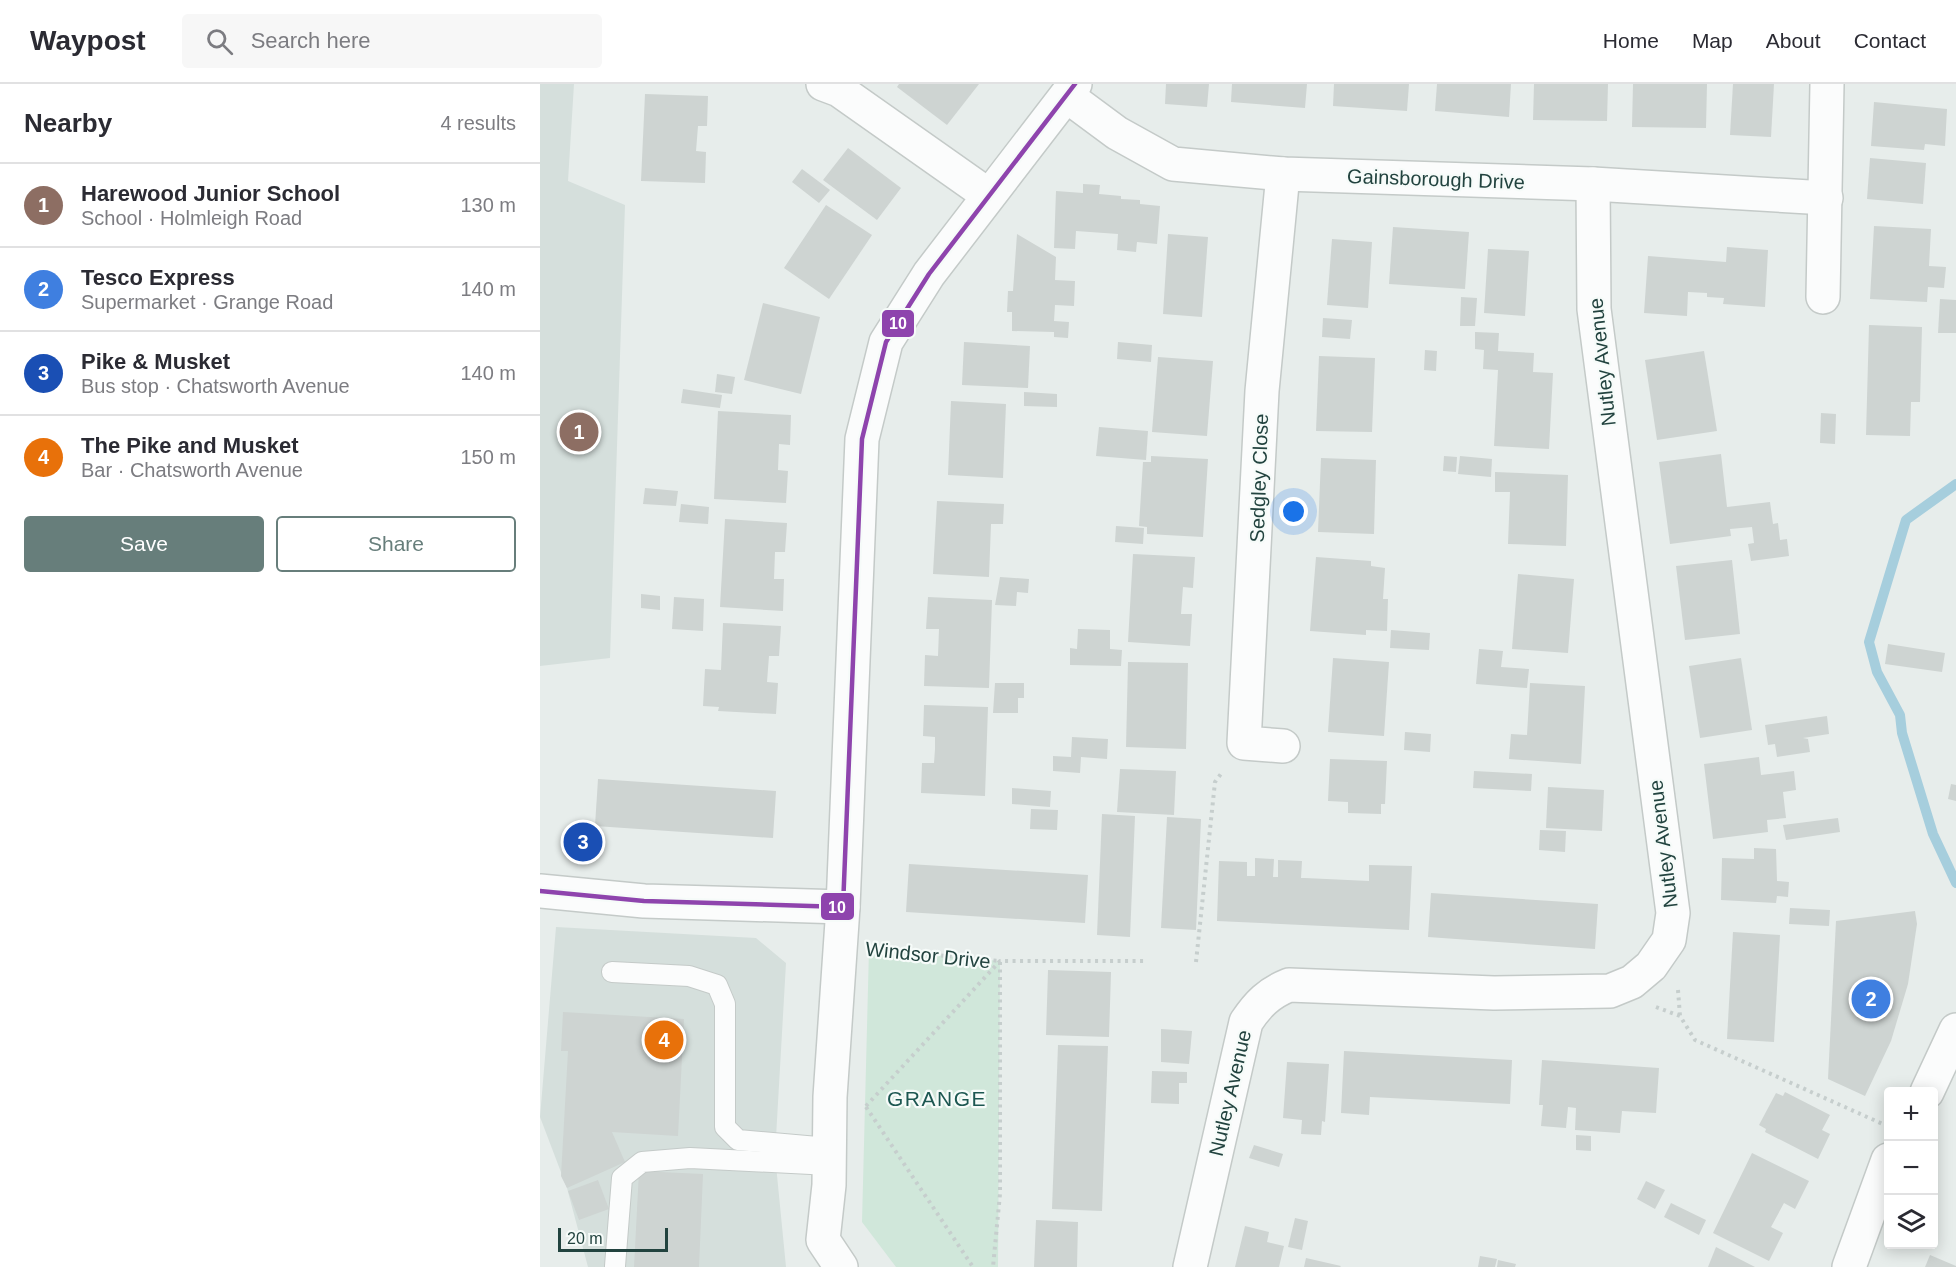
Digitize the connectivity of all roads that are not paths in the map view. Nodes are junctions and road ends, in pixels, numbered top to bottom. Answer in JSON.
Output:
{"nodes":[{"id":1,"x":823,"y":84,"type":"edge"},
{"id":2,"x":1827,"y":84,"type":"edge"},
{"id":3,"x":1071,"y":90,"type":"edge"},
{"id":4,"x":1283,"y":174,"type":"junction"},
{"id":5,"x":1593,"y":184,"type":"junction"},
{"id":6,"x":988,"y":195,"type":"junction"},
{"id":7,"x":1826,"y":198,"type":"junction"},
{"id":8,"x":1823,"y":297,"type":"dead end"},
{"id":9,"x":1283,"y":746,"type":"dead end"},
{"id":10,"x":540,"y":891,"type":"edge"},
{"id":11,"x":843,"y":907,"type":"junction"},
{"id":12,"x":612,"y":972,"type":"dead end"},
{"id":13,"x":1956,"y":1030,"type":"edge"},
{"id":14,"x":1929,"y":1087,"type":"edge"},
{"id":15,"x":830,"y":1157,"type":"junction"},
{"id":16,"x":1884,"y":1171,"type":"edge"},
{"id":17,"x":615,"y":1266,"type":"edge"},
{"id":18,"x":841,"y":1267,"type":"edge"},
{"id":19,"x":1190,"y":1267,"type":"edge"},
{"id":20,"x":1849,"y":1267,"type":"edge"}],
"edges":[{"from":1,"to":6,"type":"street"},
{"from":2,"to":7,"type":"street"},
{"from":3,"to":4,"type":"street","name":"Gainsborough Drive"},
{"from":3,"to":6,"type":"street","name":"Windsor Drive"},
{"from":4,"to":5,"type":"street","name":"Gainsborough Drive"},
{"from":4,"to":9,"type":"street","name":"Sedgley Close"},
{"from":5,"to":7,"type":"street","name":"Gainsborough Drive"},
{"from":5,"to":19,"type":"street","name":"Nutley Avenue"},
{"from":6,"to":11,"type":"street","name":"Windsor Drive"},
{"from":7,"to":8,"type":"street"},
{"from":10,"to":11,"type":"street"},
{"from":11,"to":15,"type":"street","name":"Windsor Drive"},
{"from":12,"to":15,"type":"lane"},
{"from":13,"to":14,"type":"street"},
{"from":15,"to":17,"type":"lane"},
{"from":15,"to":18,"type":"street","name":"Windsor Drive"},
{"from":16,"to":20,"type":"street"}]}
